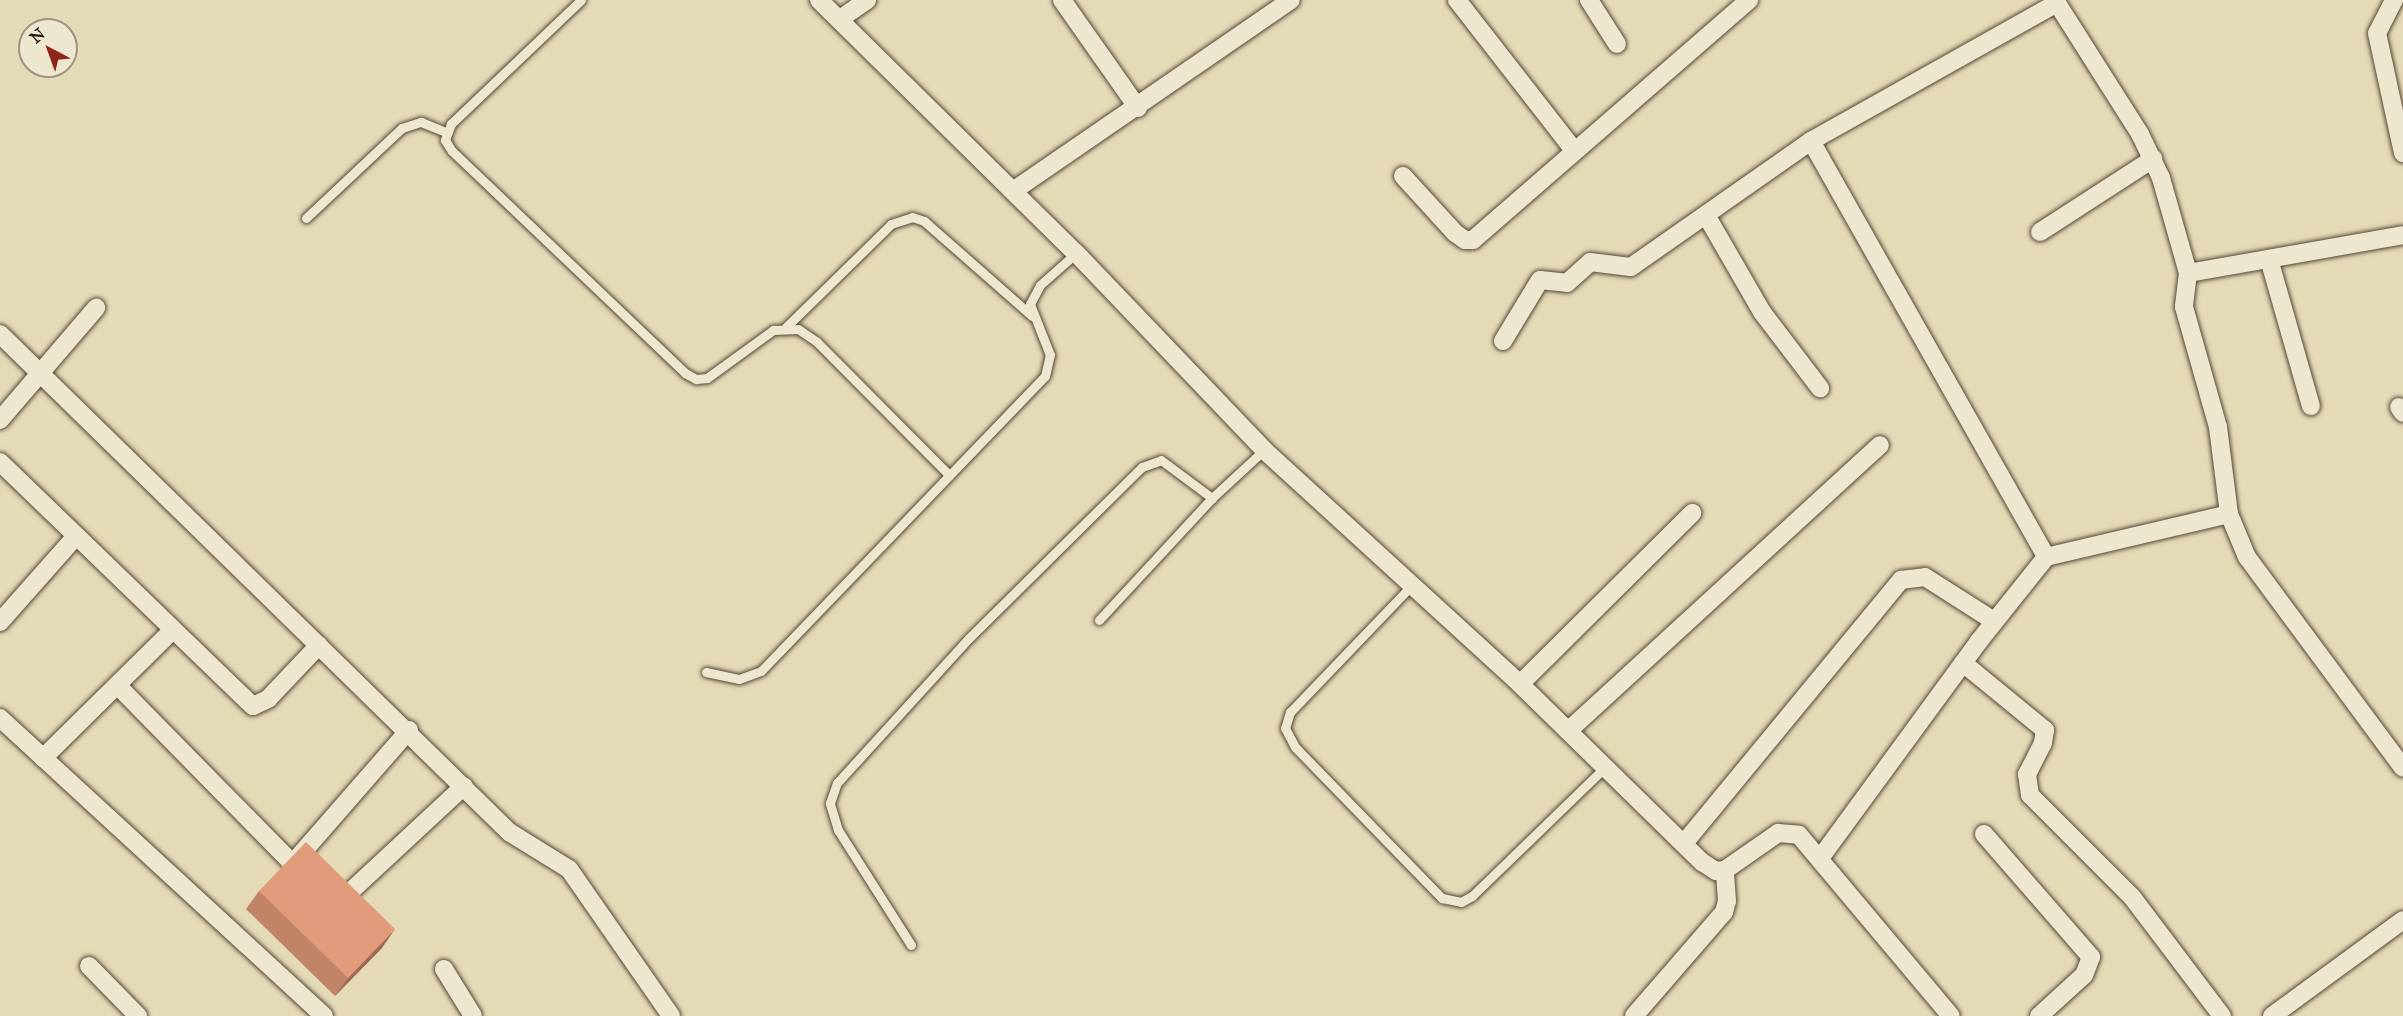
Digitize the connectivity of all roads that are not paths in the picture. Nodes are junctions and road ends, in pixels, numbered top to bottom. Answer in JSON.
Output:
{"nodes":[{"id":1,"x":581,"y":0,"type":"edge"},
{"id":2,"x":819,"y":0,"type":"edge"},
{"id":3,"x":867,"y":0,"type":"edge"},
{"id":4,"x":1062,"y":0,"type":"edge"},
{"id":5,"x":1292,"y":0,"type":"edge"},
{"id":6,"x":1457,"y":0,"type":"edge"},
{"id":7,"x":1589,"y":0,"type":"edge"},
{"id":8,"x":1749,"y":0,"type":"edge"},
{"id":9,"x":2394,"y":0,"type":"edge"},
{"id":10,"x":2056,"y":1,"type":"edge"},
{"id":11,"x":840,"y":19,"type":"junction"},
{"id":12,"x":1617,"y":44,"type":"dead end"},
{"id":13,"x":1138,"y":108,"type":"junction"},
{"id":14,"x":446,"y":132,"type":"junction"},
{"id":15,"x":1811,"y":141,"type":"junction"},
{"id":16,"x":1573,"y":149,"type":"junction"},
{"id":17,"x":2403,"y":153,"type":"edge"},
{"id":18,"x":2153,"y":159,"type":"junction"},
{"id":19,"x":1403,"y":176,"type":"dead end"},
{"id":20,"x":1013,"y":191,"type":"junction"},
{"id":21,"x":1706,"y":215,"type":"junction"},
{"id":22,"x":306,"y":218,"type":"dead end"},
{"id":23,"x":2040,"y":232,"type":"dead end"},
{"id":24,"x":2403,"y":235,"type":"edge"},
{"id":25,"x":1076,"y":253,"type":"junction"},
{"id":26,"x":2269,"y":259,"type":"junction"},
{"id":27,"x":2188,"y":273,"type":"junction"},
{"id":28,"x":96,"y":308,"type":"dead end"},
{"id":29,"x":1032,"y":316,"type":"junction"},
{"id":30,"x":786,"y":327,"type":"junction"},
{"id":31,"x":0,"y":334,"type":"edge"},
{"id":32,"x":1503,"y":341,"type":"dead end"},
{"id":33,"x":40,"y":374,"type":"junction"},
{"id":34,"x":1820,"y":388,"type":"dead end"},
{"id":35,"x":2311,"y":406,"type":"dead end"},
{"id":36,"x":0,"y":420,"type":"edge"},
{"id":37,"x":1880,"y":445,"type":"dead end"},
{"id":38,"x":1264,"y":450,"type":"junction"},
{"id":39,"x":0,"y":462,"type":"edge"},
{"id":40,"x":949,"y":475,"type":"junction"},
{"id":41,"x":1212,"y":498,"type":"junction"},
{"id":42,"x":1692,"y":513,"type":"dead end"},
{"id":43,"x":2229,"y":514,"type":"junction"},
{"id":44,"x":76,"y":536,"type":"junction"},
{"id":45,"x":2046,"y":557,"type":"junction"},
{"id":46,"x":1411,"y":586,"type":"junction"},
{"id":47,"x":1099,"y":620,"type":"dead end"},
{"id":48,"x":1994,"y":621,"type":"junction"},
{"id":49,"x":0,"y":622,"type":"edge"},
{"id":50,"x":173,"y":630,"type":"junction"},
{"id":51,"x":319,"y":645,"type":"junction"},
{"id":52,"x":1963,"y":663,"type":"junction"},
{"id":53,"x":706,"y":672,"type":"dead end"},
{"id":54,"x":1520,"y":684,"type":"junction"},
{"id":55,"x":117,"y":685,"type":"junction"},
{"id":56,"x":0,"y":718,"type":"edge"},
{"id":57,"x":409,"y":730,"type":"junction"},
{"id":58,"x":1568,"y":731,"type":"junction"},
{"id":59,"x":43,"y":758,"type":"junction"},
{"id":60,"x":1606,"y":766,"type":"junction"},
{"id":61,"x":2403,"y":768,"type":"edge"},
{"id":62,"x":464,"y":786,"type":"junction"},
{"id":63,"x":1984,"y":834,"type":"dead end"},
{"id":64,"x":1685,"y":842,"type":"junction"},
{"id":65,"x":1821,"y":857,"type":"junction"},
{"id":66,"x":293,"y":864,"type":"junction"},
{"id":67,"x":1725,"y":870,"type":"junction"},
{"id":68,"x":2403,"y":920,"type":"edge"},
{"id":69,"x":911,"y":945,"type":"dead end"},
{"id":70,"x":89,"y":966,"type":"dead end"},
{"id":71,"x":444,"y":969,"type":"dead end"},
{"id":72,"x":138,"y":1016,"type":"edge"},
{"id":73,"x":324,"y":1016,"type":"edge"},
{"id":74,"x":473,"y":1016,"type":"edge"},
{"id":75,"x":671,"y":1016,"type":"edge"},
{"id":76,"x":1634,"y":1016,"type":"edge"},
{"id":77,"x":1951,"y":1016,"type":"edge"},
{"id":78,"x":2038,"y":1016,"type":"edge"},
{"id":79,"x":2222,"y":1016,"type":"edge"},
{"id":80,"x":2272,"y":1016,"type":"edge"}],
"edges":[{"from":1,"to":14,"type":"lane"},
{"from":2,"to":11,"type":"street"},
{"from":3,"to":11,"type":"street"},
{"from":4,"to":13,"type":"street"},
{"from":5,"to":13,"type":"street"},
{"from":6,"to":16,"type":"street"},
{"from":7,"to":12,"type":"street"},
{"from":8,"to":16,"type":"street"},
{"from":9,"to":17,"type":"street"},
{"from":10,"to":15,"type":"street"},
{"from":10,"to":18,"type":"street"},
{"from":11,"to":20,"type":"street"},
{"from":13,"to":20,"type":"street"},
{"from":14,"to":22,"type":"lane"},
{"from":14,"to":30,"type":"lane"},
{"from":15,"to":21,"type":"street"},
{"from":15,"to":45,"type":"street"},
{"from":16,"to":19,"type":"street"},
{"from":18,"to":23,"type":"street"},
{"from":18,"to":27,"type":"street"},
{"from":20,"to":25,"type":"street"},
{"from":21,"to":32,"type":"street"},
{"from":21,"to":34,"type":"street"},
{"from":24,"to":26,"type":"street"},
{"from":25,"to":29,"type":"lane"},
{"from":25,"to":38,"type":"street"},
{"from":26,"to":27,"type":"street"},
{"from":26,"to":35,"type":"street"},
{"from":27,"to":43,"type":"street"},
{"from":28,"to":33,"type":"street"},
{"from":29,"to":30,"type":"lane"},
{"from":29,"to":40,"type":"lane"},
{"from":30,"to":40,"type":"lane"},
{"from":31,"to":33,"type":"street"},
{"from":33,"to":36,"type":"street"},
{"from":33,"to":51,"type":"street"},
{"from":37,"to":58,"type":"street"},
{"from":38,"to":41,"type":"lane"},
{"from":38,"to":46,"type":"street"},
{"from":39,"to":44,"type":"street"},
{"from":40,"to":53,"type":"lane"},
{"from":41,"to":47,"type":"lane"},
{"from":41,"to":69,"type":"lane"},
{"from":42,"to":54,"type":"street"},
{"from":43,"to":45,"type":"street"},
{"from":43,"to":61,"type":"street"},
{"from":44,"to":49,"type":"street"},
{"from":44,"to":50,"type":"street"},
{"from":45,"to":48,"type":"street"},
{"from":46,"to":54,"type":"street"},
{"from":46,"to":60,"type":"lane"},
{"from":48,"to":52,"type":"street"},
{"from":48,"to":64,"type":"street"},
{"from":50,"to":51,"type":"street"},
{"from":50,"to":55,"type":"street"},
{"from":51,"to":57,"type":"street"},
{"from":52,"to":65,"type":"street"},
{"from":52,"to":79,"type":"street"},
{"from":54,"to":58,"type":"street"},
{"from":55,"to":59,"type":"street"},
{"from":55,"to":66,"type":"street"},
{"from":56,"to":59,"type":"street"},
{"from":57,"to":62,"type":"street"},
{"from":57,"to":66,"type":"street"},
{"from":58,"to":60,"type":"street"},
{"from":59,"to":73,"type":"street"},
{"from":60,"to":64,"type":"street"},
{"from":62,"to":66,"type":"street"},
{"from":62,"to":75,"type":"street"},
{"from":63,"to":78,"type":"street"},
{"from":64,"to":67,"type":"street"},
{"from":65,"to":67,"type":"street"},
{"from":65,"to":77,"type":"street"},
{"from":67,"to":76,"type":"street"},
{"from":68,"to":80,"type":"street"},
{"from":70,"to":72,"type":"street"},
{"from":71,"to":74,"type":"street"}]}
